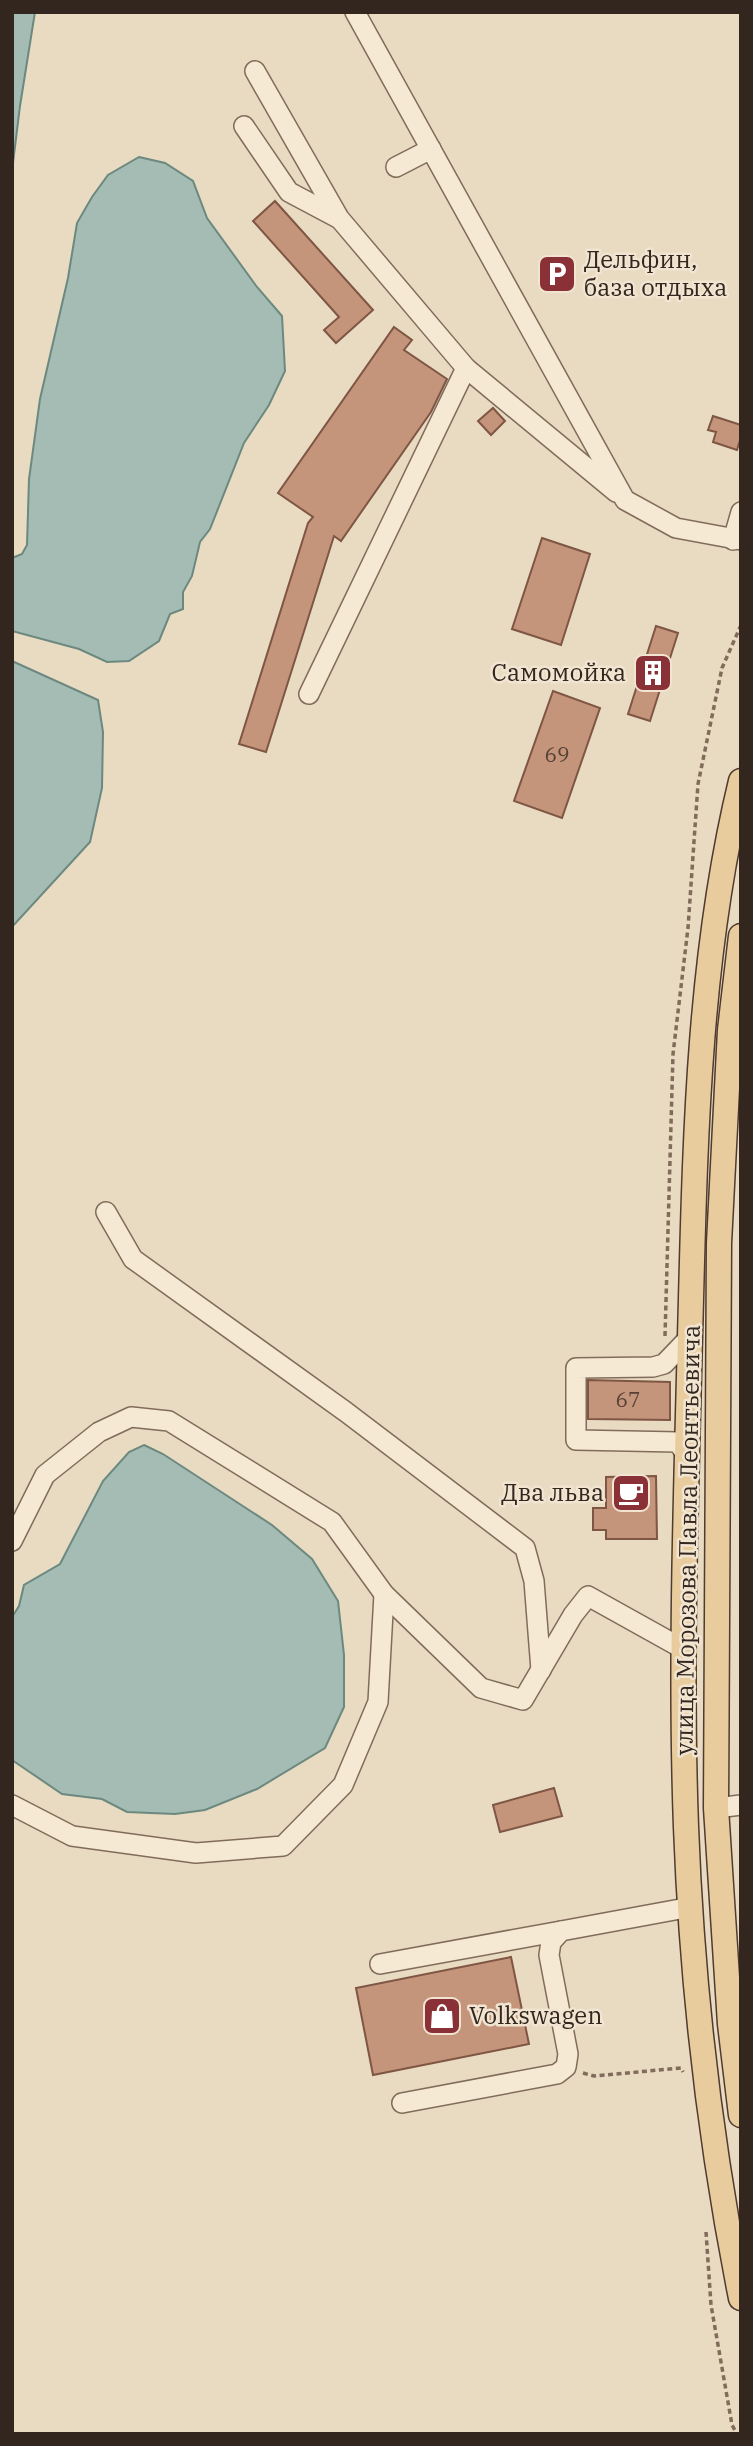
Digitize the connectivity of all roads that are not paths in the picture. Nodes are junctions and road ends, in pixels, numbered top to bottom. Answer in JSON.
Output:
{"nodes":[{"id":1,"x":355,"y":12,"type":"edge"},
{"id":2,"x":255,"y":71,"type":"dead end"},
{"id":3,"x":244,"y":125,"type":"dead end"},
{"id":4,"x":431,"y":149,"type":"junction"},
{"id":5,"x":396,"y":167,"type":"dead end"},
{"id":6,"x":339,"y":218,"type":"junction"},
{"id":7,"x":466,"y":368,"type":"junction"},
{"id":8,"x":625,"y":500,"type":"junction"},
{"id":9,"x":741,"y":512,"type":"edge"},
{"id":10,"x":737,"y":540,"type":"edge"},
{"id":11,"x":309,"y":694,"type":"dead end"},
{"id":12,"x":741,"y":781,"type":"edge"},
{"id":13,"x":741,"y":936,"type":"edge"},
{"id":14,"x":106,"y":1212,"type":"dead end"},
{"id":15,"x":690,"y":1337,"type":"junction"},
{"id":16,"x":687,"y":1457,"type":"junction"},
{"id":17,"x":12,"y":1541,"type":"edge"},
{"id":18,"x":384,"y":1594,"type":"junction"},
{"id":19,"x":685,"y":1650,"type":"junction"},
{"id":20,"x":541,"y":1671,"type":"junction"},
{"id":21,"x":12,"y":1805,"type":"edge"},
{"id":22,"x":741,"y":1805,"type":"edge"},
{"id":23,"x":716,"y":1808,"type":"junction"},
{"id":24,"x":691,"y":1907,"type":"junction"},
{"id":25,"x":561,"y":1931,"type":"junction"},
{"id":26,"x":380,"y":1964,"type":"dead end"},
{"id":27,"x":402,"y":2103,"type":"dead end"},
{"id":28,"x":741,"y":2115,"type":"edge"},
{"id":29,"x":741,"y":2298,"type":"edge"}],
"edges":[{"from":1,"to":4,"type":"street"},
{"from":2,"to":6,"type":"street"},
{"from":3,"to":6,"type":"street"},
{"from":4,"to":5,"type":"street"},
{"from":4,"to":8,"type":"street"},
{"from":6,"to":7,"type":"street"},
{"from":7,"to":8,"type":"street"},
{"from":7,"to":11,"type":"street"},
{"from":8,"to":10,"type":"street"},
{"from":9,"to":10,"type":"street"},
{"from":12,"to":15,"type":"main road","name":"улица Морозова Павла Леонтьевича"},
{"from":13,"to":23,"type":"main road","name":"улица Морозова Павла Леонтьевича"},
{"from":14,"to":20,"type":"street"},
{"from":15,"to":16,"type":"main road","name":"улица Морозова Павла Леонтьевича"},
{"from":15,"to":16,"type":"street"},
{"from":16,"to":19,"type":"main road","name":"улица Морозова Павла Леонтьевича"},
{"from":17,"to":18,"type":"street"},
{"from":18,"to":20,"type":"street"},
{"from":18,"to":21,"type":"street"},
{"from":19,"to":20,"type":"street"},
{"from":19,"to":24,"type":"main road","name":"улица Морозова Павла Леонтьевича"},
{"from":22,"to":23,"type":"street"},
{"from":23,"to":28,"type":"main road","name":"улица Морозова Павла Леонтьевича"},
{"from":24,"to":25,"type":"street"},
{"from":24,"to":29,"type":"main road","name":"улица Морозова Павла Леонтьевича"},
{"from":25,"to":26,"type":"street"},
{"from":25,"to":27,"type":"street"}]}
